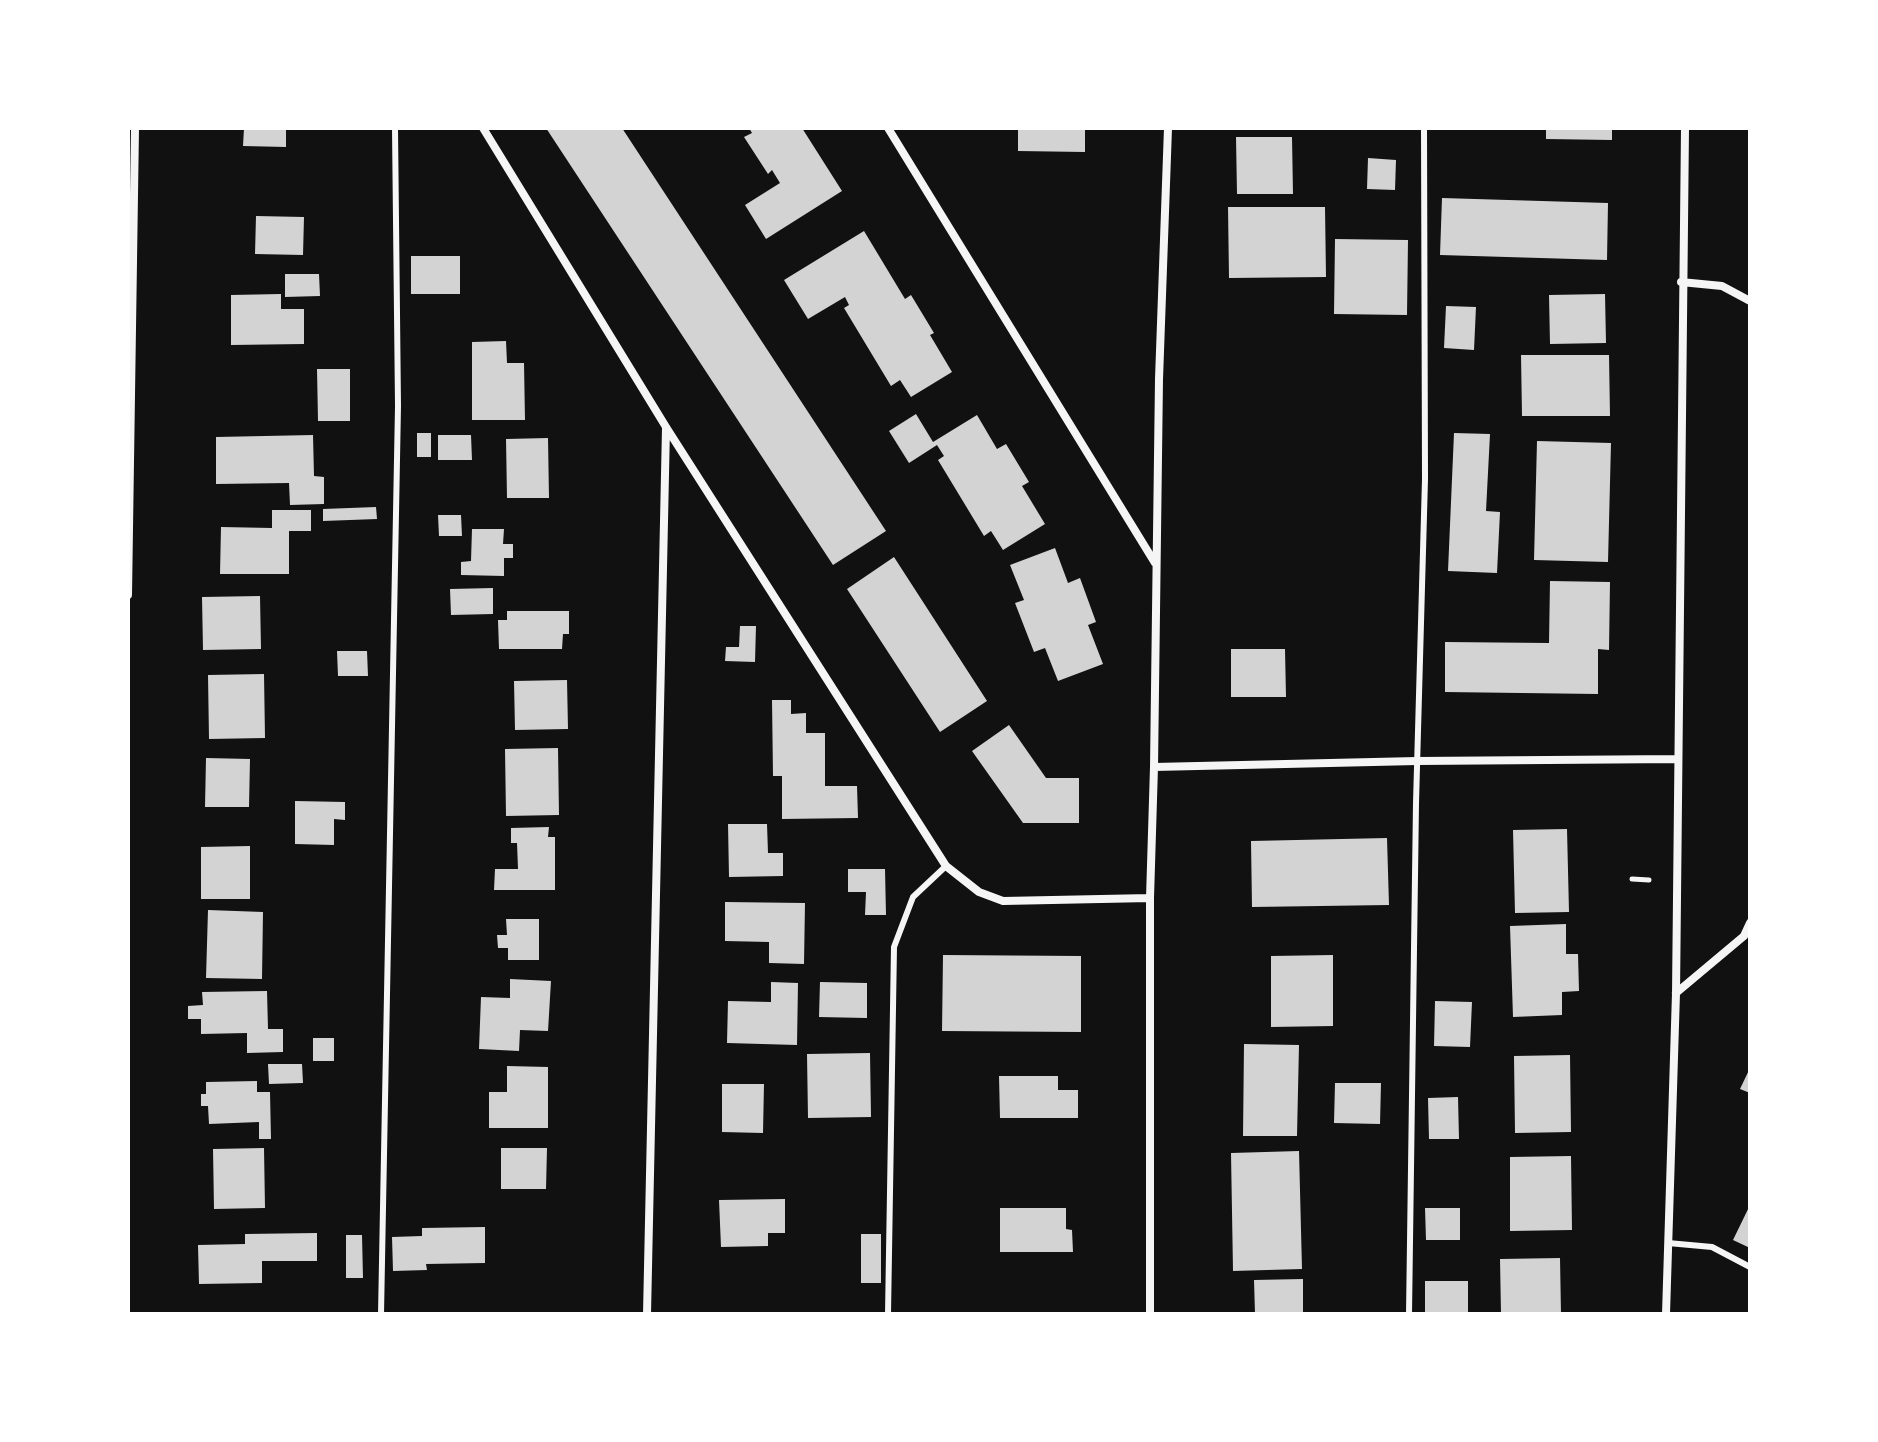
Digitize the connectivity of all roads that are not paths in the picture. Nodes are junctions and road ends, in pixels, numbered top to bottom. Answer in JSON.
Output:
{"nodes":[{"id":1,"x":135,"y":128,"type":"edge"},
{"id":2,"x":395,"y":128,"type":"edge"},
{"id":3,"x":483,"y":128,"type":"edge"},
{"id":4,"x":888,"y":128,"type":"edge"},
{"id":5,"x":1168,"y":128,"type":"edge"},
{"id":6,"x":1424,"y":128,"type":"edge"},
{"id":7,"x":1685,"y":128,"type":"edge"},
{"id":8,"x":1681,"y":282,"type":"junction"},
{"id":9,"x":1750,"y":301,"type":"edge"},
{"id":10,"x":130,"y":313,"type":"edge"},
{"id":11,"x":666,"y":427,"type":"junction"},
{"id":12,"x":1155,"y":563,"type":"junction"},
{"id":13,"x":128,"y":595,"type":"edge"},
{"id":14,"x":1677,"y":759,"type":"junction"},
{"id":15,"x":1417,"y":761,"type":"junction"},
{"id":16,"x":1154,"y":767,"type":"junction"},
{"id":17,"x":946,"y":866,"type":"junction"},
{"id":18,"x":1150,"y":898,"type":"junction"},
{"id":19,"x":1750,"y":923,"type":"edge"},
{"id":20,"x":1747,"y":937,"type":"edge"},
{"id":21,"x":1676,"y":993,"type":"junction"},
{"id":22,"x":1668,"y":1243,"type":"junction"},
{"id":23,"x":1750,"y":1267,"type":"edge"},
{"id":24,"x":381,"y":1314,"type":"edge"},
{"id":25,"x":647,"y":1314,"type":"edge"},
{"id":26,"x":888,"y":1314,"type":"edge"},
{"id":27,"x":1150,"y":1314,"type":"edge"},
{"id":28,"x":1409,"y":1314,"type":"edge"},
{"id":29,"x":1666,"y":1314,"type":"edge"}],
"edges":[{"from":1,"to":10,"type":"street"},
{"from":2,"to":24,"type":"lane"},
{"from":3,"to":11,"type":"street"},
{"from":4,"to":12,"type":"street"},
{"from":5,"to":12,"type":"street"},
{"from":6,"to":15,"type":"lane"},
{"from":7,"to":8,"type":"street"},
{"from":8,"to":9,"type":"street"},
{"from":8,"to":14,"type":"street"},
{"from":10,"to":13,"type":"street"},
{"from":11,"to":17,"type":"street"},
{"from":11,"to":25,"type":"street"},
{"from":12,"to":16,"type":"street"},
{"from":14,"to":15,"type":"street"},
{"from":14,"to":21,"type":"street"},
{"from":15,"to":16,"type":"street"},
{"from":15,"to":28,"type":"lane"},
{"from":16,"to":18,"type":"street"},
{"from":17,"to":18,"type":"street"},
{"from":17,"to":26,"type":"lane"},
{"from":18,"to":27,"type":"street"},
{"from":19,"to":20,"type":"street"},
{"from":20,"to":21,"type":"street"},
{"from":21,"to":22,"type":"street"},
{"from":22,"to":23,"type":"lane"},
{"from":22,"to":29,"type":"street"}]}
